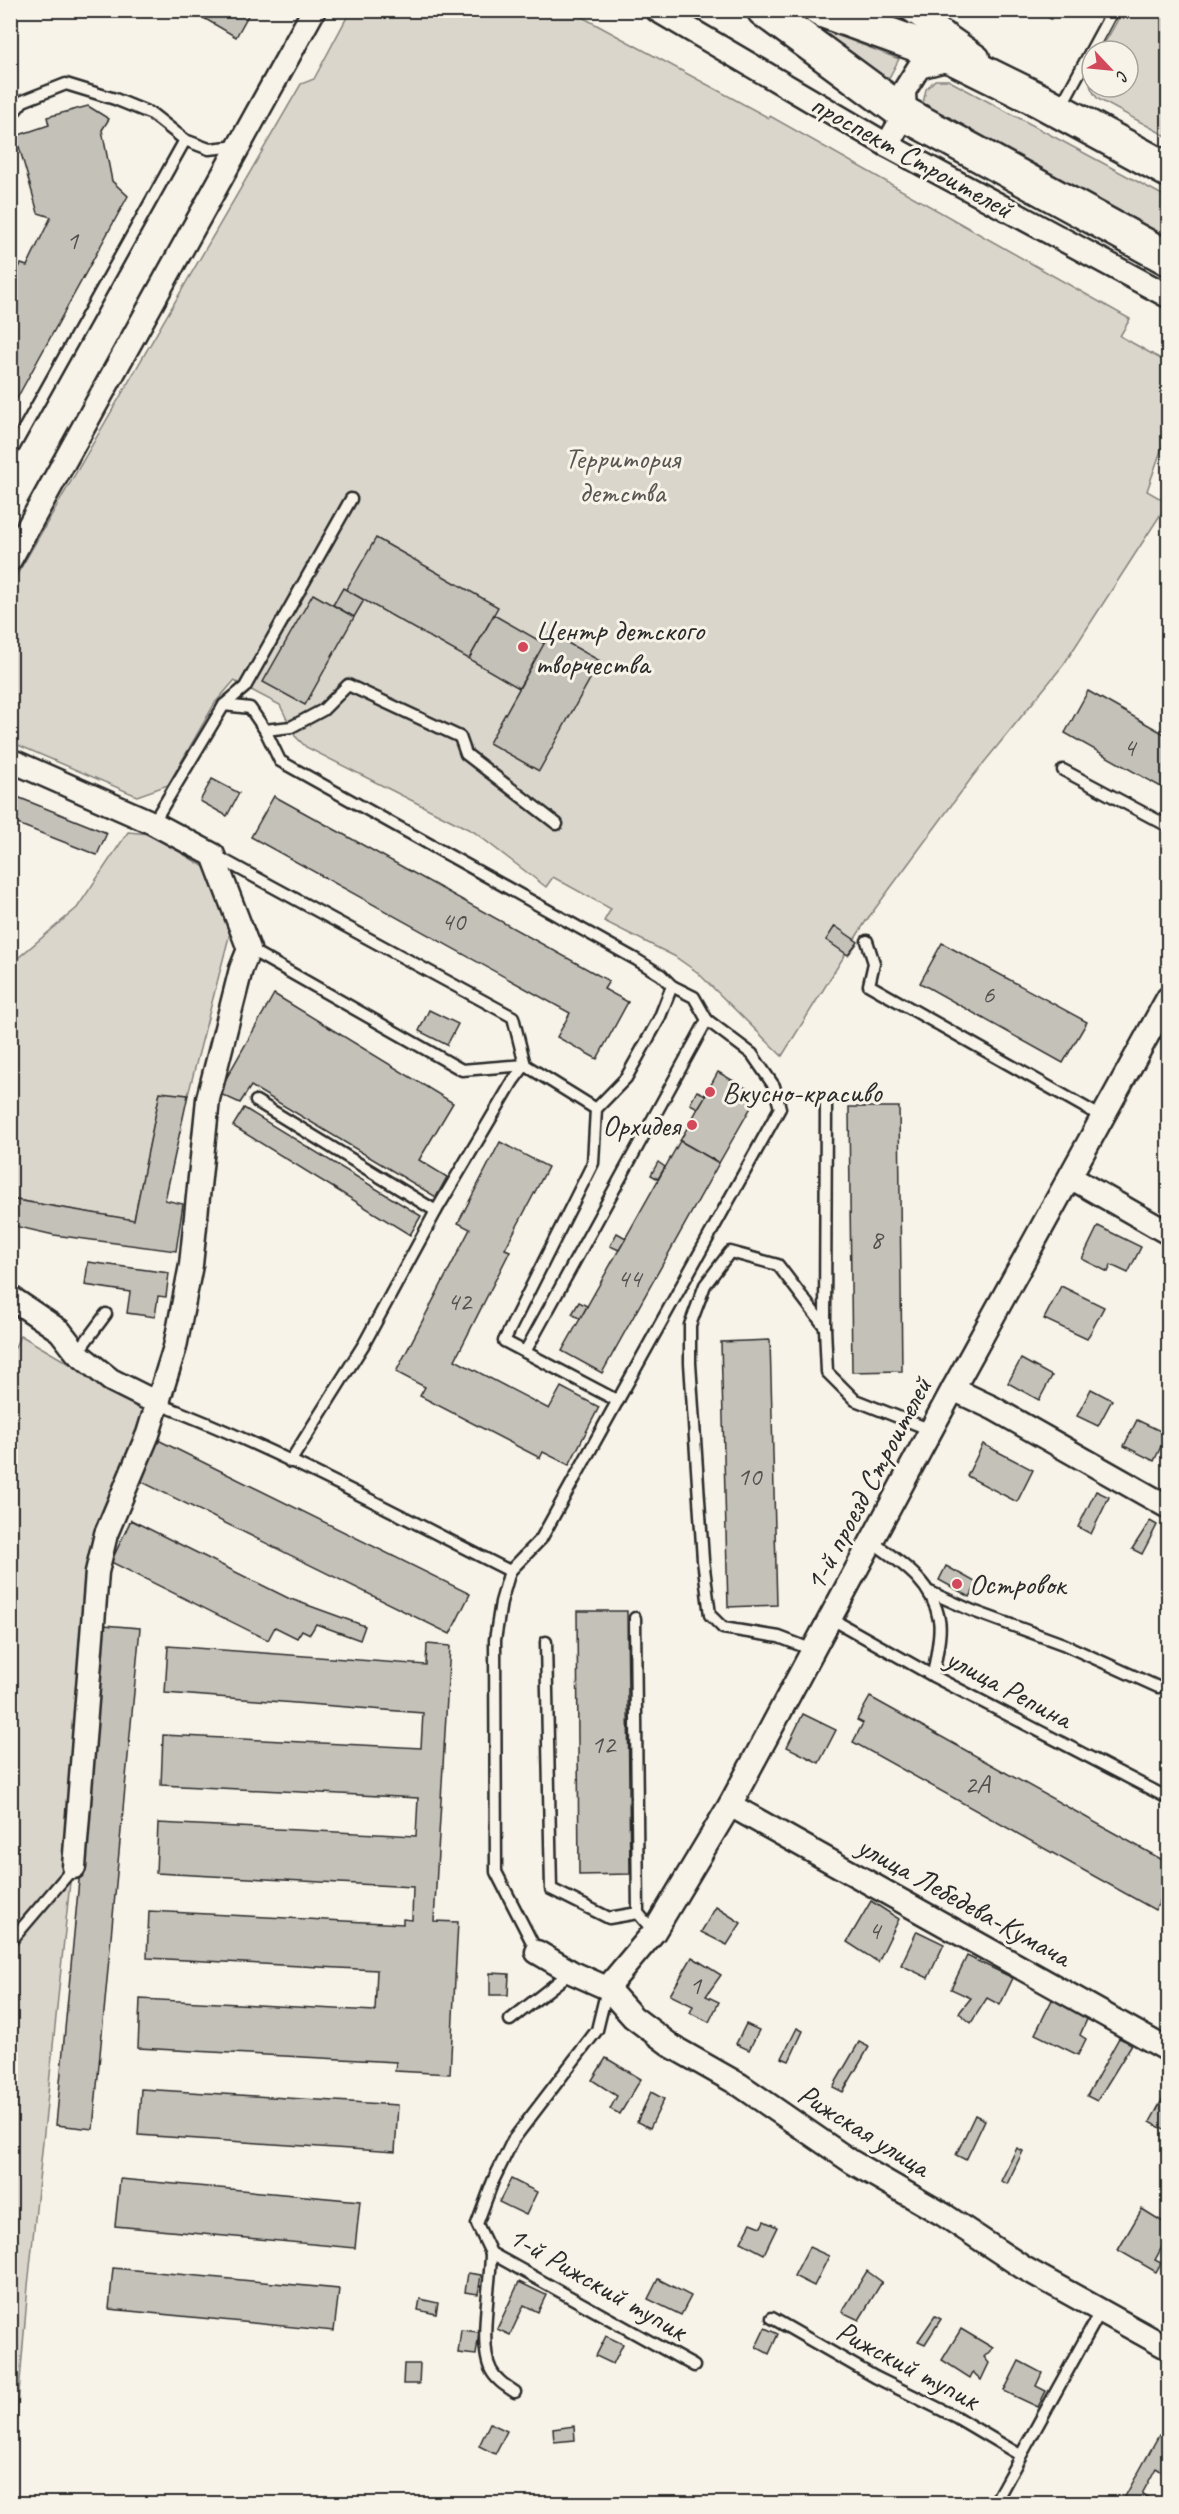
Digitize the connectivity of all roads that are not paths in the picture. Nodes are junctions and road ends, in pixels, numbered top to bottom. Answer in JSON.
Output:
{"nodes":[{"id":1,"x":314,"y":10,"type":"edge"},
{"id":2,"x":657,"y":10,"type":"edge"},
{"id":3,"x":764,"y":10,"type":"edge"},
{"id":4,"x":821,"y":10,"type":"edge"},
{"id":5,"x":910,"y":10,"type":"edge"},
{"id":6,"x":1113,"y":10,"type":"edge"},
{"id":7,"x":954,"y":58,"type":"junction"},
{"id":8,"x":1050,"y":106,"type":"junction"},
{"id":9,"x":905,"y":114,"type":"junction"},
{"id":10,"x":10,"y":117,"type":"edge"},
{"id":11,"x":185,"y":140,"type":"junction"},
{"id":12,"x":887,"y":145,"type":"junction"},
{"id":13,"x":239,"y":146,"type":"junction"},
{"id":14,"x":1168,"y":170,"type":"edge"},
{"id":15,"x":1168,"y":258,"type":"edge"},
{"id":16,"x":1168,"y":296,"type":"edge"},
{"id":17,"x":10,"y":454,"type":"edge"},
{"id":18,"x":351,"y":499,"type":"dead end"},
{"id":19,"x":10,"y":560,"type":"edge"},
{"id":20,"x":224,"y":705,"type":"junction"},
{"id":21,"x":265,"y":730,"type":"junction"},
{"id":22,"x":10,"y":760,"type":"edge"},
{"id":23,"x":1063,"y":770,"type":"dead end"},
{"id":24,"x":153,"y":824,"type":"junction"},
{"id":25,"x":557,"y":824,"type":"dead end"},
{"id":26,"x":1168,"y":826,"type":"edge"},
{"id":27,"x":213,"y":855,"type":"junction"},
{"id":28,"x":867,"y":941,"type":"dead end"},
{"id":29,"x":249,"y":949,"type":"junction"},
{"id":30,"x":672,"y":986,"type":"junction"},
{"id":31,"x":1168,"y":998,"type":"edge"},
{"id":32,"x":707,"y":1020,"type":"junction"},
{"id":33,"x":525,"y":1065,"type":"junction"},
{"id":34,"x":256,"y":1101,"type":"dead end"},
{"id":35,"x":826,"y":1101,"type":"dead end"},
{"id":36,"x":596,"y":1109,"type":"junction"},
{"id":37,"x":1102,"y":1117,"type":"junction"},
{"id":38,"x":1070,"y":1178,"type":"junction"},
{"id":39,"x":436,"y":1211,"type":"junction"},
{"id":40,"x":1168,"y":1233,"type":"edge"},
{"id":41,"x":10,"y":1297,"type":"edge"},
{"id":42,"x":106,"y":1314,"type":"dead end"},
{"id":43,"x":825,"y":1327,"type":"junction"},
{"id":44,"x":525,"y":1352,"type":"junction"},
{"id":45,"x":77,"y":1353,"type":"junction"},
{"id":46,"x":953,"y":1389,"type":"junction"},
{"id":47,"x":618,"y":1401,"type":"junction"},
{"id":48,"x":159,"y":1404,"type":"junction"},
{"id":49,"x":931,"y":1430,"type":"junction"},
{"id":50,"x":290,"y":1462,"type":"junction"},
{"id":51,"x":1168,"y":1507,"type":"edge"},
{"id":52,"x":871,"y":1541,"type":"junction"},
{"id":53,"x":510,"y":1571,"type":"junction"},
{"id":54,"x":930,"y":1592,"type":"junction"},
{"id":55,"x":635,"y":1618,"type":"dead end"},
{"id":56,"x":830,"y":1618,"type":"junction"},
{"id":57,"x":546,"y":1642,"type":"dead end"},
{"id":58,"x":813,"y":1650,"type":"junction"},
{"id":59,"x":933,"y":1676,"type":"junction"},
{"id":60,"x":1158,"y":1687,"type":"dead end"},
{"id":61,"x":1168,"y":1798,"type":"edge"},
{"id":62,"x":730,"y":1805,"type":"junction"},
{"id":63,"x":74,"y":1867,"type":"joint"},
{"id":64,"x":638,"y":1913,"type":"junction"},
{"id":65,"x":654,"y":1932,"type":"junction"},
{"id":66,"x":10,"y":1942,"type":"edge"},
{"id":67,"x":537,"y":1952,"type":"joint"},
{"id":68,"x":570,"y":1972,"type":"junction"},
{"id":69,"x":607,"y":1988,"type":"junction"},
{"id":70,"x":510,"y":2020,"type":"dead end"},
{"id":71,"x":1168,"y":2050,"type":"edge"},
{"id":72,"x":491,"y":2253,"type":"junction"},
{"id":73,"x":1100,"y":2312,"type":"junction"},
{"id":74,"x":772,"y":2318,"type":"dead end"},
{"id":75,"x":1168,"y":2348,"type":"edge"},
{"id":76,"x":694,"y":2366,"type":"dead end"},
{"id":77,"x":515,"y":2392,"type":"dead end"},
{"id":78,"x":1020,"y":2455,"type":"junction"},
{"id":79,"x":994,"y":2504,"type":"edge"}],
"edges":[{"from":1,"to":13,"type":"street"},
{"from":2,"to":12,"type":"street","name":"проспект Строителей"},
{"from":3,"to":9,"type":"main road","name":"проспект Строителей"},
{"from":4,"to":7,"type":"main road"},
{"from":5,"to":8,"type":"street"},
{"from":6,"to":8,"type":"lane"},
{"from":7,"to":8,"type":"main road"},
{"from":7,"to":9,"type":"street"},
{"from":8,"to":14,"type":"main road"},
{"from":9,"to":12,"type":"street"},
{"from":9,"to":15,"type":"main road","name":"проспект Строителей"},
{"from":10,"to":11,"type":"lane"},
{"from":11,"to":13,"type":"lane"},
{"from":11,"to":17,"type":"lane"},
{"from":12,"to":16,"type":"street","name":"проспект Строителей"},
{"from":13,"to":19,"type":"street"},
{"from":18,"to":20,"type":"lane"},
{"from":20,"to":21,"type":"lane"},
{"from":20,"to":24,"type":"lane"},
{"from":21,"to":25,"type":"lane"},
{"from":21,"to":30,"type":"lane"},
{"from":22,"to":24,"type":"street"},
{"from":23,"to":26,"type":"lane"},
{"from":24,"to":27,"type":"street"},
{"from":27,"to":29,"type":"street"},
{"from":27,"to":33,"type":"lane"},
{"from":28,"to":37,"type":"lane"},
{"from":29,"to":33,"type":"lane"},
{"from":29,"to":48,"type":"street"},
{"from":30,"to":32,"type":"lane"},
{"from":30,"to":36,"type":"lane"},
{"from":31,"to":37,"type":"street","name":"1-й проезд Строителей"},
{"from":32,"to":44,"type":"lane"},
{"from":32,"to":47,"type":"lane"},
{"from":33,"to":36,"type":"lane"},
{"from":33,"to":39,"type":"lane"},
{"from":34,"to":39,"type":"lane"},
{"from":35,"to":43,"type":"lane"},
{"from":36,"to":44,"type":"lane"},
{"from":37,"to":38,"type":"street","name":"1-й проезд Строителей"},
{"from":38,"to":40,"type":"street"},
{"from":38,"to":46,"type":"street","name":"1-й проезд Строителей"},
{"from":39,"to":50,"type":"lane"},
{"from":41,"to":45,"type":"street"},
{"from":42,"to":45,"type":"lane"},
{"from":43,"to":49,"type":"lane"},
{"from":43,"to":58,"type":"lane"},
{"from":44,"to":47,"type":"lane"},
{"from":45,"to":48,"type":"street"},
{"from":46,"to":49,"type":"street","name":"1-й проезд Строителей"},
{"from":46,"to":51,"type":"street"},
{"from":47,"to":53,"type":"lane"},
{"from":48,"to":50,"type":"lane"},
{"from":48,"to":63,"type":"street"},
{"from":49,"to":52,"type":"street","name":"1-й проезд Строителей"},
{"from":50,"to":53,"type":"lane"},
{"from":52,"to":54,"type":"lane"},
{"from":52,"to":56,"type":"street","name":"1-й проезд Строителей"},
{"from":53,"to":67,"type":"lane"},
{"from":54,"to":59,"type":"lane"},
{"from":54,"to":60,"type":"lane"},
{"from":55,"to":64,"type":"lane"},
{"from":56,"to":58,"type":"street","name":"1-й проезд Строителей"},
{"from":56,"to":59,"type":"lane","name":"улица Репина"},
{"from":57,"to":64,"type":"lane"},
{"from":58,"to":62,"type":"street","name":"1-й проезд Строителей"},
{"from":59,"to":61,"type":"lane","name":"улица Репина"},
{"from":62,"to":65,"type":"street","name":"1-й проезд Строителей"},
{"from":62,"to":71,"type":"street","name":"улица Лебедева-Кумача"},
{"from":63,"to":66,"type":"lane"},
{"from":64,"to":65,"type":"lane"},
{"from":65,"to":69,"type":"street","name":"1-й проезд Строителей"},
{"from":67,"to":68,"type":"street","name":"Рижская улица"},
{"from":68,"to":69,"type":"street","name":"Рижская улица"},
{"from":68,"to":70,"type":"lane"},
{"from":69,"to":72,"type":"lane","name":"1-й Рижский тупик"},
{"from":69,"to":73,"type":"street","name":"Рижская улица"},
{"from":72,"to":76,"type":"lane","name":"1-й Рижский тупик"},
{"from":72,"to":77,"type":"lane"},
{"from":73,"to":75,"type":"street","name":"Рижская улица"},
{"from":73,"to":78,"type":"lane"},
{"from":74,"to":78,"type":"lane","name":"Рижский тупик"},
{"from":78,"to":79,"type":"lane"}]}
